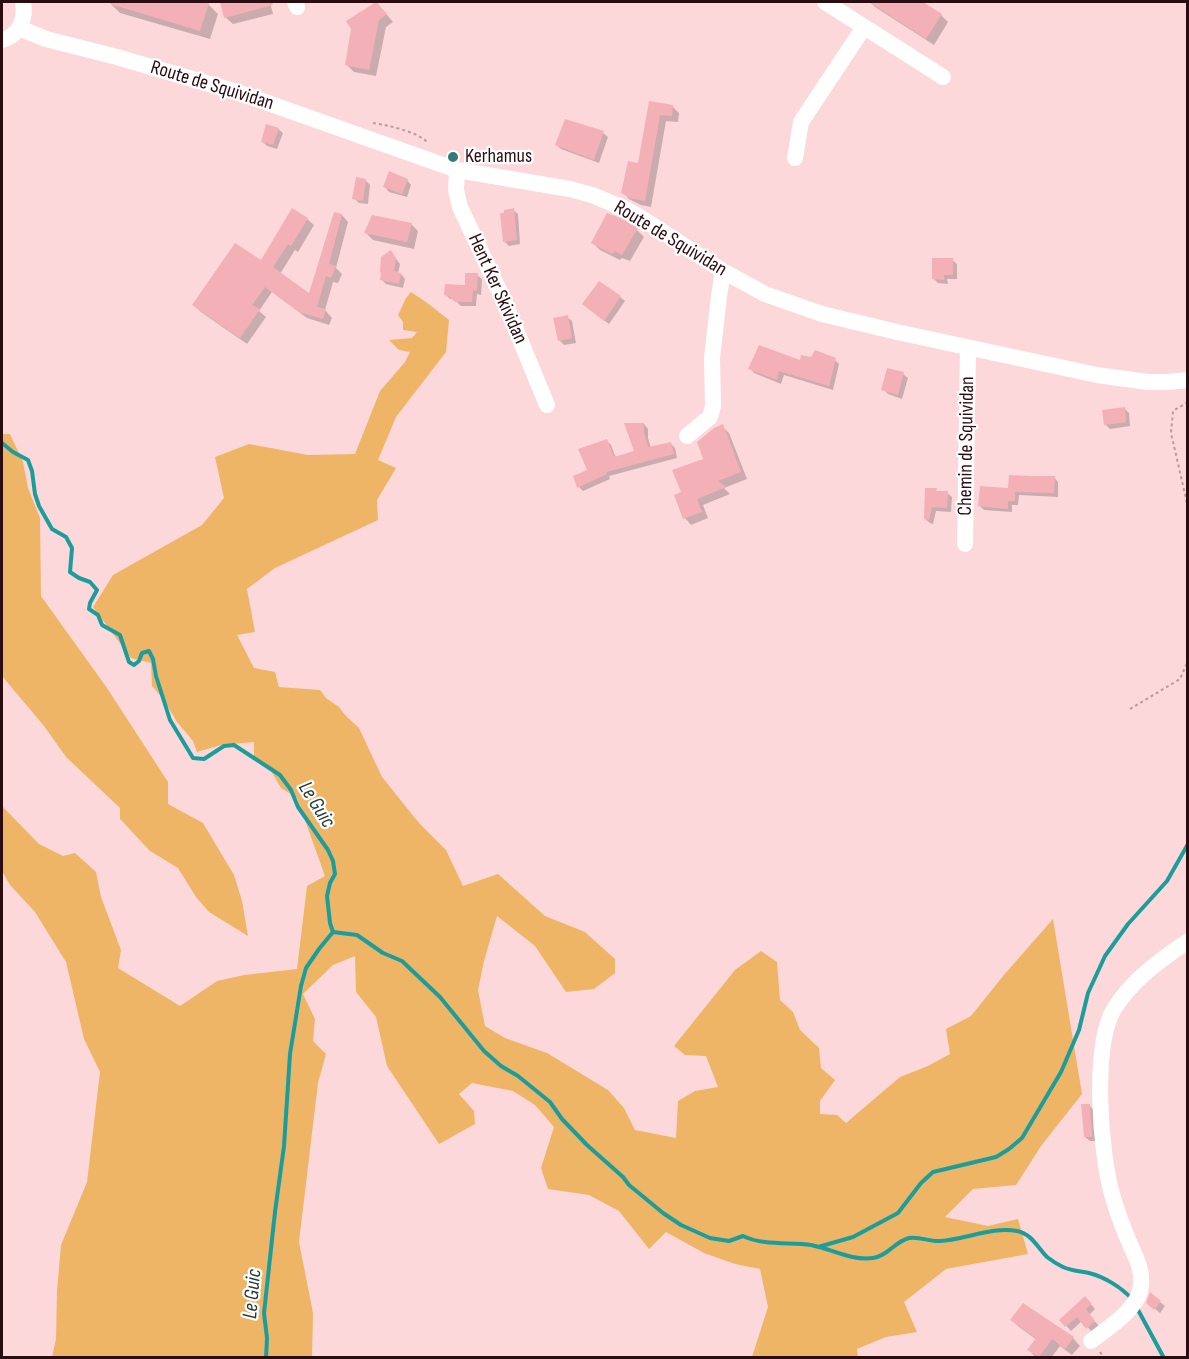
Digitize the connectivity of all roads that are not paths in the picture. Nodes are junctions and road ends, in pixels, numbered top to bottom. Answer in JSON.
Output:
{"nodes":[{"id":1,"x":23,"y":2,"type":"edge"},
{"id":2,"x":825,"y":2,"type":"edge"},
{"id":3,"x":864,"y":27,"type":"junction"},
{"id":4,"x":19,"y":28,"type":"junction"},
{"id":5,"x":2,"y":40,"type":"edge"},
{"id":6,"x":943,"y":77,"type":"dead end"},
{"id":7,"x":795,"y":158,"type":"dead end"},
{"id":8,"x":457,"y":170,"type":"junction"},
{"id":9,"x":723,"y":271,"type":"junction"},
{"id":10,"x":968,"y":348,"type":"junction"},
{"id":11,"x":1187,"y":383,"type":"edge"},
{"id":12,"x":547,"y":405,"type":"dead end"},
{"id":13,"x":687,"y":436,"type":"dead end"},
{"id":14,"x":965,"y":544,"type":"dead end"},
{"id":15,"x":1188,"y":942,"type":"edge"},
{"id":16,"x":1091,"y":1341,"type":"dead end"}],
"edges":[{"from":1,"to":4,"type":"street"},
{"from":2,"to":3,"type":"street"},
{"from":3,"to":6,"type":"street"},
{"from":3,"to":7,"type":"street"},
{"from":4,"to":5,"type":"street"},
{"from":4,"to":8,"type":"street","name":"Route de Squividan"},
{"from":8,"to":9,"type":"street","name":"Route de Squividan"},
{"from":8,"to":12,"type":"street","name":"Hent Ker Skividan"},
{"from":9,"to":10,"type":"street","name":"Route de Squividan"},
{"from":9,"to":13,"type":"street"},
{"from":10,"to":11,"type":"street","name":"Route de Squividan"},
{"from":10,"to":14,"type":"street","name":"Chemin de Squividan"},
{"from":15,"to":16,"type":"street"}]}
